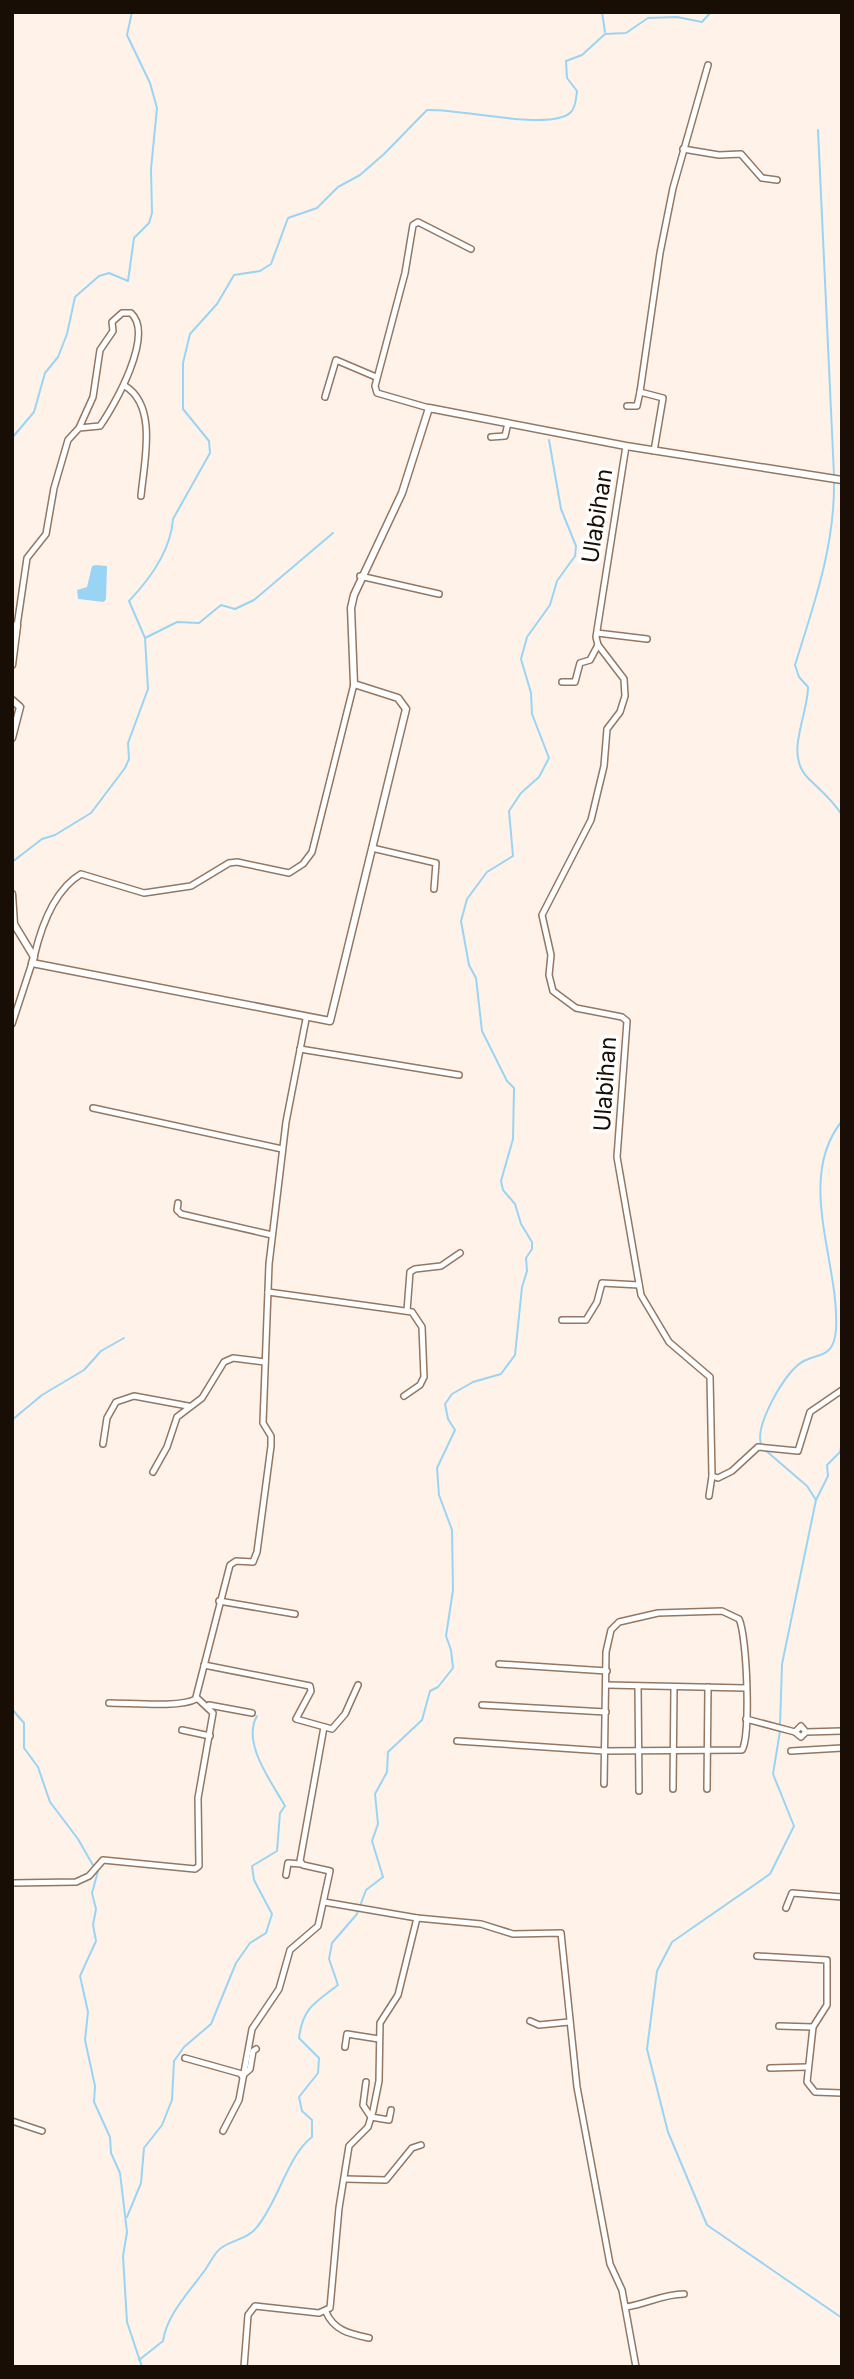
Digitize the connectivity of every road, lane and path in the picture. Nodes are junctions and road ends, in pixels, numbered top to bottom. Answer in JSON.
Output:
{"nodes":[{"id":1,"x":708,"y":65,"type":"dead end"},
{"id":2,"x":683,"y":149,"type":"junction"},
{"id":3,"x":777,"y":180,"type":"dead end"},
{"id":4,"x":471,"y":249,"type":"dead end"},
{"id":5,"x":376,"y":377,"type":"junction"},
{"id":6,"x":125,"y":386,"type":"junction"},
{"id":7,"x":640,"y":392,"type":"junction"},
{"id":8,"x":325,"y":397,"type":"dead end"},
{"id":9,"x":627,"y":406,"type":"dead end"},
{"id":10,"x":429,"y":408,"type":"junction"},
{"id":11,"x":508,"y":423,"type":"junction"},
{"id":12,"x":79,"y":428,"type":"junction"},
{"id":13,"x":505,"y":436,"type":"junction"},
{"id":14,"x":491,"y":437,"type":"dead end"},
{"id":15,"x":503,"y":446,"type":"dead end"},
{"id":16,"x":626,"y":446,"type":"junction"},
{"id":17,"x":654,"y":451,"type":"junction"},
{"id":18,"x":842,"y":480,"type":"edge"},
{"id":19,"x":141,"y":496,"type":"dead end"},
{"id":20,"x":360,"y":576,"type":"junction"},
{"id":21,"x":439,"y":594,"type":"dead end"},
{"id":22,"x":15,"y":626,"type":"edge"},
{"id":23,"x":597,"y":633,"type":"junction"},
{"id":24,"x":647,"y":639,"type":"dead end"},
{"id":25,"x":598,"y":645,"type":"junction"},
{"id":26,"x":12,"y":665,"type":"edge"},
{"id":27,"x":562,"y":682,"type":"dead end"},
{"id":28,"x":354,"y":684,"type":"junction"},
{"id":29,"x":12,"y":700,"type":"edge"},
{"id":30,"x":12,"y":738,"type":"edge"},
{"id":31,"x":372,"y":848,"type":"junction"},
{"id":32,"x":434,"y":889,"type":"dead end"},
{"id":33,"x":12,"y":894,"type":"edge"},
{"id":34,"x":33,"y":960,"type":"junction"},
{"id":35,"x":306,"y":1019,"type":"junction"},
{"id":36,"x":12,"y":1024,"type":"edge"},
{"id":37,"x":300,"y":1049,"type":"junction"},
{"id":38,"x":459,"y":1075,"type":"dead end"},
{"id":39,"x":93,"y":1108,"type":"dead end"},
{"id":40,"x":282,"y":1149,"type":"junction"},
{"id":41,"x":178,"y":1203,"type":"dead end"},
{"id":42,"x":272,"y":1235,"type":"junction"},
{"id":43,"x":460,"y":1253,"type":"dead end"},
{"id":44,"x":639,"y":1285,"type":"junction"},
{"id":45,"x":268,"y":1292,"type":"junction"},
{"id":46,"x":407,"y":1311,"type":"junction"},
{"id":47,"x":562,"y":1320,"type":"dead end"},
{"id":48,"x":265,"y":1362,"type":"junction"},
{"id":49,"x":842,"y":1390,"type":"edge"},
{"id":50,"x":404,"y":1396,"type":"dead end"},
{"id":51,"x":190,"y":1406,"type":"junction"},
{"id":52,"x":103,"y":1444,"type":"dead end"},
{"id":53,"x":153,"y":1472,"type":"dead end"},
{"id":54,"x":712,"y":1476,"type":"junction"},
{"id":55,"x":709,"y":1496,"type":"dead end"},
{"id":56,"x":219,"y":1601,"type":"junction"},
{"id":57,"x":295,"y":1614,"type":"dead end"},
{"id":58,"x":499,"y":1664,"type":"dead end"},
{"id":59,"x":204,"y":1665,"type":"junction"},
{"id":60,"x":607,"y":1671,"type":"junction"},
{"id":61,"x":358,"y":1685,"type":"dead end"},
{"id":62,"x":607,"y":1685,"type":"junction"},
{"id":63,"x":638,"y":1686,"type":"junction"},
{"id":64,"x":674,"y":1687,"type":"junction"},
{"id":65,"x":709,"y":1687,"type":"junction"},
{"id":66,"x":745,"y":1688,"type":"junction"},
{"id":67,"x":196,"y":1699,"type":"junction"},
{"id":68,"x":109,"y":1703,"type":"dead end"},
{"id":69,"x":206,"y":1705,"type":"junction"},
{"id":70,"x":482,"y":1705,"type":"dead end"},
{"id":71,"x":606,"y":1712,"type":"junction"},
{"id":72,"x":252,"y":1713,"type":"dead end"},
{"id":73,"x":746,"y":1719,"type":"junction"},
{"id":74,"x":324,"y":1727,"type":"junction"},
{"id":75,"x":182,"y":1730,"type":"dead end"},
{"id":76,"x":842,"y":1731,"type":"edge"},
{"id":77,"x":210,"y":1736,"type":"junction"},
{"id":78,"x":457,"y":1741,"type":"dead end"},
{"id":79,"x":842,"y":1748,"type":"edge"},
{"id":80,"x":604,"y":1751,"type":"junction"},
{"id":81,"x":639,"y":1751,"type":"junction"},
{"id":82,"x":673,"y":1751,"type":"junction"},
{"id":83,"x":708,"y":1751,"type":"junction"},
{"id":84,"x":791,"y":1751,"type":"dead end"},
{"id":85,"x":604,"y":1784,"type":"dead end"},
{"id":86,"x":707,"y":1788,"type":"dead end"},
{"id":87,"x":673,"y":1789,"type":"dead end"},
{"id":88,"x":639,"y":1791,"type":"dead end"},
{"id":89,"x":301,"y":1864,"type":"junction"},
{"id":90,"x":286,"y":1875,"type":"dead end"},
{"id":91,"x":12,"y":1883,"type":"edge"},
{"id":92,"x":842,"y":1897,"type":"edge"},
{"id":93,"x":324,"y":1902,"type":"junction"},
{"id":94,"x":786,"y":1908,"type":"dead end"},
{"id":95,"x":417,"y":1918,"type":"junction"},
{"id":96,"x":757,"y":1956,"type":"dead end"},
{"id":97,"x":530,"y":2021,"type":"dead end"},
{"id":98,"x":569,"y":2022,"type":"junction"},
{"id":99,"x":779,"y":2026,"type":"dead end"},
{"id":100,"x":813,"y":2027,"type":"junction"},
{"id":101,"x":379,"y":2039,"type":"junction"},
{"id":102,"x":345,"y":2047,"type":"dead end"},
{"id":103,"x":256,"y":2049,"type":"dead end"},
{"id":104,"x":185,"y":2058,"type":"dead end"},
{"id":105,"x":771,"y":2067,"type":"dead end"},
{"id":106,"x":807,"y":2067,"type":"junction"},
{"id":107,"x":242,"y":2075,"type":"junction"},
{"id":108,"x":366,"y":2082,"type":"dead end"},
{"id":109,"x":842,"y":2093,"type":"edge"},
{"id":110,"x":391,"y":2110,"type":"dead end"},
{"id":111,"x":371,"y":2117,"type":"junction"},
{"id":112,"x":12,"y":2121,"type":"edge"},
{"id":113,"x":42,"y":2130,"type":"dead end"},
{"id":114,"x":223,"y":2132,"type":"dead end"},
{"id":115,"x":421,"y":2145,"type":"dead end"},
{"id":116,"x":345,"y":2179,"type":"junction"},
{"id":117,"x":684,"y":2294,"type":"dead end"},
{"id":118,"x":626,"y":2307,"type":"junction"},
{"id":119,"x":326,"y":2312,"type":"junction"},
{"id":120,"x":369,"y":2338,"type":"dead end"},
{"id":121,"x":244,"y":2367,"type":"edge"},
{"id":122,"x":636,"y":2367,"type":"edge"}],
"edges":[{"from":1,"to":2,"type":"street"},
{"from":2,"to":3,"type":"street"},
{"from":2,"to":7,"type":"street"},
{"from":4,"to":5,"type":"street"},
{"from":5,"to":8,"type":"street"},
{"from":5,"to":10,"type":"street"},
{"from":6,"to":12,"type":"street"},
{"from":6,"to":12,"type":"street"},
{"from":6,"to":19,"type":"street"},
{"from":7,"to":9,"type":"street"},
{"from":7,"to":17,"type":"street"},
{"from":10,"to":11,"type":"street"},
{"from":10,"to":20,"type":"street"},
{"from":11,"to":13,"type":"street"},
{"from":11,"to":16,"type":"street"},
{"from":12,"to":22,"type":"street"},
{"from":13,"to":14,"type":"street"},
{"from":13,"to":15,"type":"street"},
{"from":16,"to":17,"type":"street"},
{"from":16,"to":23,"type":"street","name":"Ulabihan"},
{"from":17,"to":18,"type":"street"},
{"from":20,"to":21,"type":"street"},
{"from":20,"to":28,"type":"street"},
{"from":22,"to":26,"type":"street"},
{"from":23,"to":24,"type":"street"},
{"from":23,"to":25,"type":"street","name":"Ulabihan"},
{"from":25,"to":27,"type":"street"},
{"from":25,"to":44,"type":"street","name":"Ulabihan"},
{"from":28,"to":31,"type":"street"},
{"from":28,"to":34,"type":"street"},
{"from":29,"to":30,"type":"street"},
{"from":31,"to":32,"type":"street"},
{"from":31,"to":35,"type":"street"},
{"from":33,"to":34,"type":"street"},
{"from":34,"to":35,"type":"street"},
{"from":34,"to":36,"type":"street"},
{"from":35,"to":37,"type":"street"},
{"from":37,"to":38,"type":"street"},
{"from":37,"to":40,"type":"street"},
{"from":39,"to":40,"type":"street"},
{"from":40,"to":42,"type":"street"},
{"from":41,"to":42,"type":"street"},
{"from":42,"to":45,"type":"street"},
{"from":43,"to":46,"type":"street"},
{"from":44,"to":47,"type":"street"},
{"from":44,"to":54,"type":"street","name":"Ulabihan"},
{"from":45,"to":46,"type":"street"},
{"from":45,"to":48,"type":"street"},
{"from":46,"to":50,"type":"street"},
{"from":48,"to":51,"type":"street"},
{"from":48,"to":56,"type":"street"},
{"from":49,"to":54,"type":"street"},
{"from":51,"to":52,"type":"street"},
{"from":51,"to":53,"type":"street"},
{"from":54,"to":55,"type":"street","name":"Ulabihan"},
{"from":56,"to":57,"type":"street"},
{"from":56,"to":59,"type":"street"},
{"from":58,"to":60,"type":"street"},
{"from":59,"to":67,"type":"street"},
{"from":59,"to":74,"type":"street"},
{"from":60,"to":62,"type":"street"},
{"from":60,"to":66,"type":"street"},
{"from":61,"to":74,"type":"street"},
{"from":62,"to":63,"type":"street"},
{"from":62,"to":71,"type":"street"},
{"from":63,"to":64,"type":"street"},
{"from":63,"to":81,"type":"street"},
{"from":64,"to":65,"type":"street"},
{"from":64,"to":82,"type":"street"},
{"from":65,"to":66,"type":"street"},
{"from":65,"to":83,"type":"street"},
{"from":66,"to":73,"type":"street"},
{"from":67,"to":68,"type":"street"},
{"from":67,"to":69,"type":"street"},
{"from":69,"to":72,"type":"street"},
{"from":69,"to":77,"type":"street"},
{"from":70,"to":71,"type":"street"},
{"from":71,"to":80,"type":"street"},
{"from":73,"to":76,"type":"street"},
{"from":73,"to":83,"type":"street"},
{"from":74,"to":89,"type":"street"},
{"from":75,"to":77,"type":"street"},
{"from":77,"to":91,"type":"street"},
{"from":78,"to":80,"type":"street"},
{"from":79,"to":84,"type":"street"},
{"from":80,"to":81,"type":"street"},
{"from":80,"to":85,"type":"street"},
{"from":81,"to":82,"type":"street"},
{"from":81,"to":88,"type":"street"},
{"from":82,"to":83,"type":"street"},
{"from":82,"to":87,"type":"street"},
{"from":83,"to":86,"type":"street"},
{"from":89,"to":90,"type":"street"},
{"from":89,"to":93,"type":"street"},
{"from":92,"to":94,"type":"street"},
{"from":93,"to":95,"type":"street"},
{"from":93,"to":107,"type":"street"},
{"from":95,"to":98,"type":"street"},
{"from":95,"to":101,"type":"street"},
{"from":96,"to":100,"type":"street"},
{"from":97,"to":98,"type":"street"},
{"from":98,"to":118,"type":"street"},
{"from":99,"to":100,"type":"street"},
{"from":100,"to":106,"type":"street"},
{"from":101,"to":102,"type":"street"},
{"from":101,"to":111,"type":"street"},
{"from":103,"to":107,"type":"street"},
{"from":104,"to":107,"type":"street"},
{"from":105,"to":106,"type":"street"},
{"from":106,"to":109,"type":"street"},
{"from":107,"to":114,"type":"street"},
{"from":108,"to":111,"type":"street"},
{"from":110,"to":111,"type":"street"},
{"from":111,"to":116,"type":"street"},
{"from":112,"to":113,"type":"street"},
{"from":115,"to":116,"type":"street"},
{"from":116,"to":119,"type":"street"},
{"from":117,"to":118,"type":"street"},
{"from":118,"to":122,"type":"street"},
{"from":119,"to":120,"type":"street"},
{"from":119,"to":121,"type":"street"}]}
